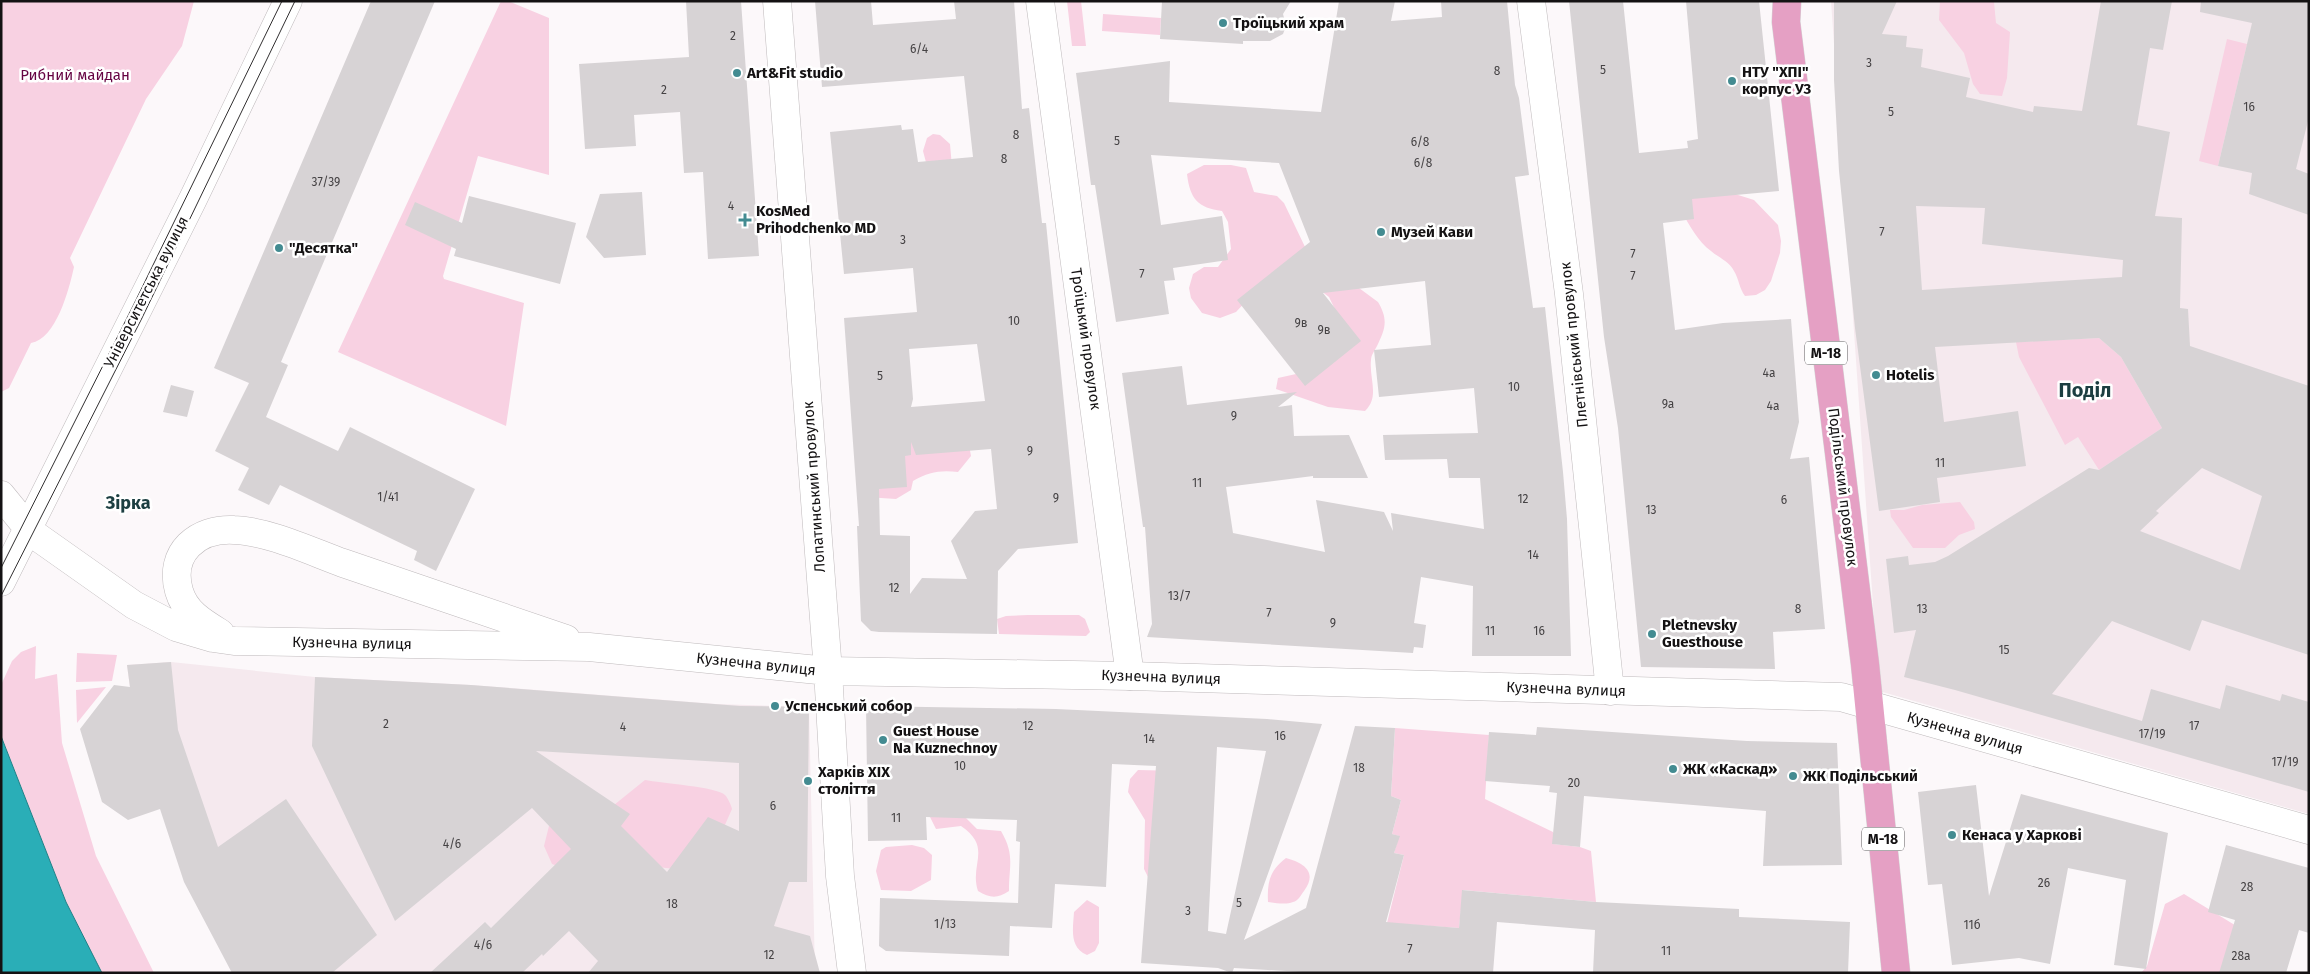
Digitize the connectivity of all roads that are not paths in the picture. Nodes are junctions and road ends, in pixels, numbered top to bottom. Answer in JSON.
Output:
{"nodes":[{"id":1,"x":288,"y":1,"type":"edge"},
{"id":2,"x":777,"y":1,"type":"edge"},
{"id":3,"x":1040,"y":1,"type":"edge"},
{"id":4,"x":1530,"y":1,"type":"edge"},
{"id":5,"x":1787,"y":1,"type":"edge"},
{"id":6,"x":1,"y":495,"type":"edge"},
{"id":7,"x":28,"y":528,"type":"junction"},
{"id":8,"x":1,"y":582,"type":"edge"},
{"id":9,"x":234,"y":641,"type":"junction"},
{"id":10,"x":589,"y":647,"type":"junction"},
{"id":11,"x":828,"y":671,"type":"junction"},
{"id":12,"x":1130,"y":676,"type":"junction"},
{"id":13,"x":1610,"y":690,"type":"junction"},
{"id":14,"x":1868,"y":706,"type":"junction"},
{"id":15,"x":2309,"y":830,"type":"edge"},
{"id":16,"x":852,"y":973,"type":"edge"},
{"id":17,"x":1896,"y":973,"type":"edge"}],
"edges":[{"from":1,"to":7,"type":"street","name":"Університетська вулиця"},
{"from":2,"to":11,"type":"street","name":"Лопатинський провулок"},
{"from":3,"to":12,"type":"street","name":"Троїцький провулок"},
{"from":4,"to":13,"type":"street","name":"Плетнівський провулок"},
{"from":5,"to":14,"type":"main road","name":"Подільський провулок","number":"М-18"},
{"from":6,"to":7,"type":"street"},
{"from":7,"to":8,"type":"street","name":"Університетська вулиця"},
{"from":7,"to":9,"type":"street","name":"Кузнечна вулиця"},
{"from":9,"to":10,"type":"street","name":"Кузнечна вулиця"},
{"from":9,"to":10,"type":"street"},
{"from":10,"to":11,"type":"street","name":"Кузнечна вулиця"},
{"from":11,"to":12,"type":"street","name":"Кузнечна вулиця"},
{"from":11,"to":16,"type":"street","name":"Лопатинський провулок"},
{"from":12,"to":13,"type":"street","name":"Кузнечна вулиця"},
{"from":13,"to":14,"type":"street","name":"Кузнечна вулиця"},
{"from":14,"to":15,"type":"street","name":"Кузнечна вулиця"},
{"from":14,"to":17,"type":"main road","name":"Подільський провулок","number":"М-18"}]}
